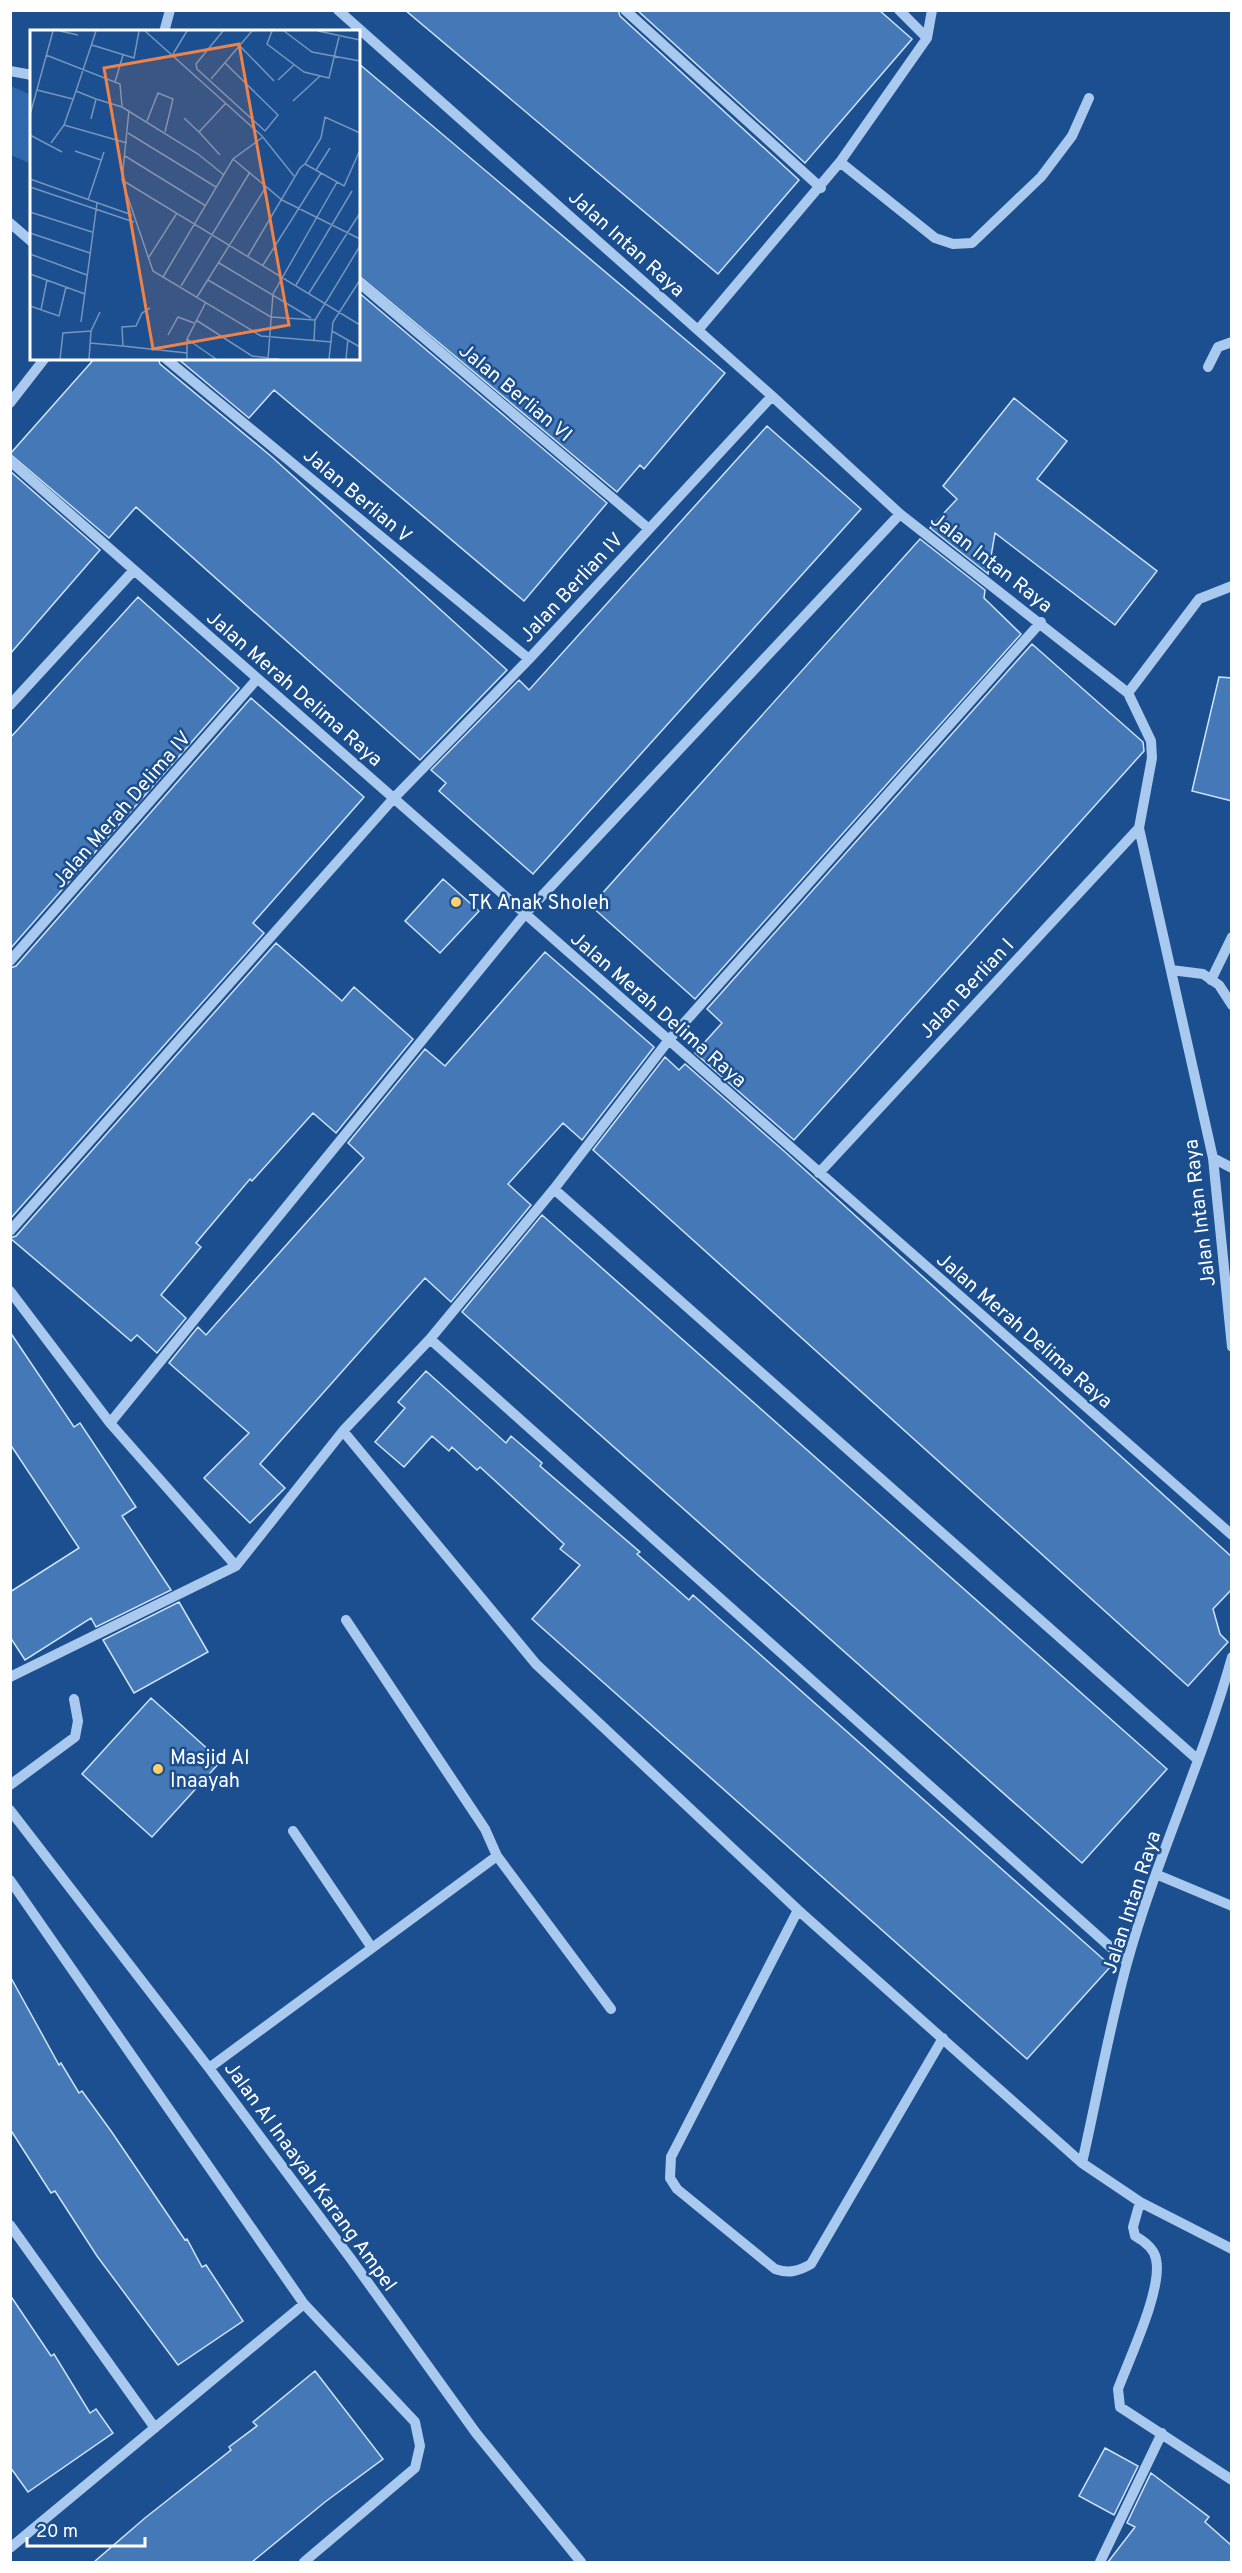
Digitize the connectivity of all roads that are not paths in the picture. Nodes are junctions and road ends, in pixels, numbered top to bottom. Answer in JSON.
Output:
{"nodes":[{"id":1,"x":170,"y":10,"type":"edge"},
{"id":2,"x":338,"y":10,"type":"edge"},
{"id":3,"x":625,"y":10,"type":"edge"},
{"id":4,"x":899,"y":10,"type":"edge"},
{"id":5,"x":932,"y":10,"type":"edge"},
{"id":6,"x":165,"y":30,"type":"edge"},
{"id":7,"x":927,"y":38,"type":"junction"},
{"id":8,"x":10,"y":71,"type":"edge"},
{"id":9,"x":30,"y":75,"type":"edge"},
{"id":10,"x":1089,"y":98,"type":"dead end"},
{"id":11,"x":840,"y":162,"type":"junction"},
{"id":12,"x":820,"y":188,"type":"junction"},
{"id":13,"x":10,"y":223,"type":"edge"},
{"id":14,"x":30,"y":240,"type":"edge"},
{"id":15,"x":360,"y":284,"type":"edge"},
{"id":16,"x":698,"y":330,"type":"junction"},
{"id":17,"x":1232,"y":342,"type":"edge"},
{"id":18,"x":43,"y":360,"type":"edge"},
{"id":19,"x":167,"y":360,"type":"edge"},
{"id":20,"x":1208,"y":367,"type":"dead end"},
{"id":21,"x":772,"y":396,"type":"junction"},
{"id":22,"x":10,"y":404,"type":"edge"},
{"id":23,"x":10,"y":461,"type":"edge"},
{"id":24,"x":900,"y":514,"type":"junction"},
{"id":25,"x":649,"y":529,"type":"junction"},
{"id":26,"x":134,"y":570,"type":"junction"},
{"id":27,"x":1232,"y":586,"type":"edge"},
{"id":28,"x":1041,"y":622,"type":"junction"},
{"id":29,"x":529,"y":659,"type":"junction"},
{"id":30,"x":257,"y":680,"type":"junction"},
{"id":31,"x":1128,"y":693,"type":"junction"},
{"id":32,"x":10,"y":705,"type":"edge"},
{"id":33,"x":393,"y":799,"type":"junction"},
{"id":34,"x":1139,"y":828,"type":"junction"},
{"id":35,"x":525,"y":914,"type":"junction"},
{"id":36,"x":1232,"y":937,"type":"edge"},
{"id":37,"x":10,"y":961,"type":"edge"},
{"id":38,"x":1171,"y":970,"type":"junction"},
{"id":39,"x":1211,"y":980,"type":"junction"},
{"id":40,"x":1232,"y":1005,"type":"edge"},
{"id":41,"x":668,"y":1041,"type":"junction"},
{"id":42,"x":1213,"y":1158,"type":"junction"},
{"id":43,"x":1232,"y":1168,"type":"edge"},
{"id":44,"x":819,"y":1173,"type":"junction"},
{"id":45,"x":555,"y":1189,"type":"junction"},
{"id":46,"x":1220,"y":1223,"type":"junction"},
{"id":47,"x":1232,"y":1229,"type":"edge"},
{"id":48,"x":10,"y":1231,"type":"edge"},
{"id":49,"x":10,"y":1292,"type":"edge"},
{"id":50,"x":430,"y":1339,"type":"junction"},
{"id":51,"x":1232,"y":1347,"type":"edge"},
{"id":52,"x":110,"y":1423,"type":"junction"},
{"id":53,"x":343,"y":1431,"type":"junction"},
{"id":54,"x":1232,"y":1535,"type":"edge"},
{"id":55,"x":236,"y":1566,"type":"junction"},
{"id":56,"x":346,"y":1620,"type":"dead end"},
{"id":57,"x":1232,"y":1657,"type":"edge"},
{"id":58,"x":10,"y":1677,"type":"edge"},
{"id":59,"x":74,"y":1699,"type":"dead end"},
{"id":60,"x":1197,"y":1759,"type":"junction"},
{"id":61,"x":10,"y":1785,"type":"edge"},
{"id":62,"x":10,"y":1810,"type":"edge"},
{"id":63,"x":293,"y":1831,"type":"dead end"},
{"id":64,"x":497,"y":1856,"type":"junction"},
{"id":65,"x":1158,"y":1875,"type":"junction"},
{"id":66,"x":10,"y":1880,"type":"edge"},
{"id":67,"x":1232,"y":1906,"type":"edge"},
{"id":68,"x":798,"y":1910,"type":"junction"},
{"id":69,"x":372,"y":1948,"type":"junction"},
{"id":70,"x":1127,"y":1962,"type":"junction"},
{"id":71,"x":611,"y":2009,"type":"dead end"},
{"id":72,"x":943,"y":2038,"type":"junction"},
{"id":73,"x":209,"y":2068,"type":"junction"},
{"id":74,"x":1082,"y":2163,"type":"junction"},
{"id":75,"x":1140,"y":2202,"type":"junction"},
{"id":76,"x":10,"y":2225,"type":"edge"},
{"id":77,"x":1232,"y":2249,"type":"edge"},
{"id":78,"x":304,"y":2304,"type":"junction"},
{"id":79,"x":154,"y":2428,"type":"junction"},
{"id":80,"x":1162,"y":2433,"type":"junction"},
{"id":81,"x":1232,"y":2480,"type":"edge"},
{"id":82,"x":10,"y":2548,"type":"edge"},
{"id":83,"x":304,"y":2562,"type":"edge"},
{"id":84,"x":581,"y":2562,"type":"edge"},
{"id":85,"x":1101,"y":2562,"type":"edge"}],
"edges":[{"from":1,"to":6,"type":"street"},
{"from":2,"to":16,"type":"street","name":"Jalan Intan Raya"},
{"from":3,"to":12,"type":"street"},
{"from":4,"to":7,"type":"street"},
{"from":5,"to":7,"type":"street"},
{"from":7,"to":11,"type":"street"},
{"from":8,"to":9,"type":"street"},
{"from":10,"to":11,"type":"street"},
{"from":11,"to":12,"type":"street"},
{"from":12,"to":16,"type":"street"},
{"from":13,"to":14,"type":"street"},
{"from":15,"to":25,"type":"street","name":"Jalan Berlian VI"},
{"from":16,"to":21,"type":"street","name":"Jalan Intan Raya"},
{"from":17,"to":20,"type":"street"},
{"from":18,"to":22,"type":"street"},
{"from":19,"to":29,"type":"street","name":"Jalan Berlian V"},
{"from":21,"to":24,"type":"street","name":"Jalan Intan Raya"},
{"from":21,"to":25,"type":"street","name":"Jalan Berlian IV"},
{"from":23,"to":26,"type":"street","name":"Jalan Merah Delima Raya"},
{"from":24,"to":28,"type":"street","name":"Jalan Intan Raya"},
{"from":24,"to":35,"type":"street"},
{"from":25,"to":29,"type":"street","name":"Jalan Berlian IV"},
{"from":26,"to":30,"type":"street","name":"Jalan Merah Delima Raya"},
{"from":26,"to":32,"type":"street"},
{"from":27,"to":31,"type":"street"},
{"from":28,"to":31,"type":"street","name":"Jalan Intan Raya"},
{"from":28,"to":41,"type":"street"},
{"from":29,"to":33,"type":"street","name":"Jalan Berlian IV"},
{"from":30,"to":33,"type":"street","name":"Jalan Merah Delima Raya"},
{"from":30,"to":37,"type":"street","name":"Jalan Merah Delima IV"},
{"from":31,"to":34,"type":"street","name":"Jalan Intan Raya"},
{"from":33,"to":35,"type":"street","name":"Jalan Merah Delima Raya"},
{"from":33,"to":48,"type":"street","name":"Jalan Berlian IV"},
{"from":34,"to":38,"type":"street","name":"Jalan Intan Raya"},
{"from":34,"to":44,"type":"street","name":"Jalan Berlian I"},
{"from":35,"to":41,"type":"street","name":"Jalan Merah Delima Raya"},
{"from":35,"to":52,"type":"street"},
{"from":36,"to":39,"type":"street"},
{"from":38,"to":39,"type":"street"},
{"from":38,"to":42,"type":"street","name":"Jalan Intan Raya"},
{"from":39,"to":40,"type":"street"},
{"from":41,"to":44,"type":"street","name":"Jalan Merah Delima Raya"},
{"from":41,"to":45,"type":"street"},
{"from":42,"to":43,"type":"street"},
{"from":42,"to":46,"type":"street","name":"Jalan Intan Raya"},
{"from":44,"to":54,"type":"street","name":"Jalan Merah Delima Raya"},
{"from":45,"to":50,"type":"street"},
{"from":45,"to":60,"type":"street"},
{"from":46,"to":47,"type":"street"},
{"from":46,"to":51,"type":"street","name":"Jalan Intan Raya"},
{"from":49,"to":52,"type":"street"},
{"from":50,"to":53,"type":"street"},
{"from":50,"to":70,"type":"street"},
{"from":52,"to":55,"type":"street"},
{"from":53,"to":55,"type":"street"},
{"from":53,"to":68,"type":"street"},
{"from":55,"to":58,"type":"street"},
{"from":56,"to":64,"type":"street"},
{"from":57,"to":60,"type":"street","name":"Jalan Intan Raya"},
{"from":59,"to":61,"type":"street"},
{"from":60,"to":65,"type":"street","name":"Jalan Intan Raya"},
{"from":62,"to":73,"type":"street","name":"Jalan Al Inaayah Karang Ampel"},
{"from":63,"to":69,"type":"street"},
{"from":64,"to":69,"type":"street"},
{"from":64,"to":71,"type":"street"},
{"from":65,"to":67,"type":"street"},
{"from":65,"to":70,"type":"street","name":"Jalan Intan Raya"},
{"from":66,"to":78,"type":"street"},
{"from":68,"to":72,"type":"street"},
{"from":68,"to":72,"type":"street"},
{"from":69,"to":73,"type":"street"},
{"from":70,"to":74,"type":"street","name":"Jalan Intan Raya"},
{"from":72,"to":74,"type":"street"},
{"from":73,"to":84,"type":"street","name":"Jalan Al Inaayah Karang Ampel"},
{"from":74,"to":75,"type":"street"},
{"from":75,"to":77,"type":"street"},
{"from":75,"to":80,"type":"street"},
{"from":76,"to":79,"type":"street"},
{"from":78,"to":79,"type":"street"},
{"from":78,"to":83,"type":"street"},
{"from":79,"to":82,"type":"street"},
{"from":80,"to":81,"type":"street"},
{"from":80,"to":85,"type":"street"}]}
